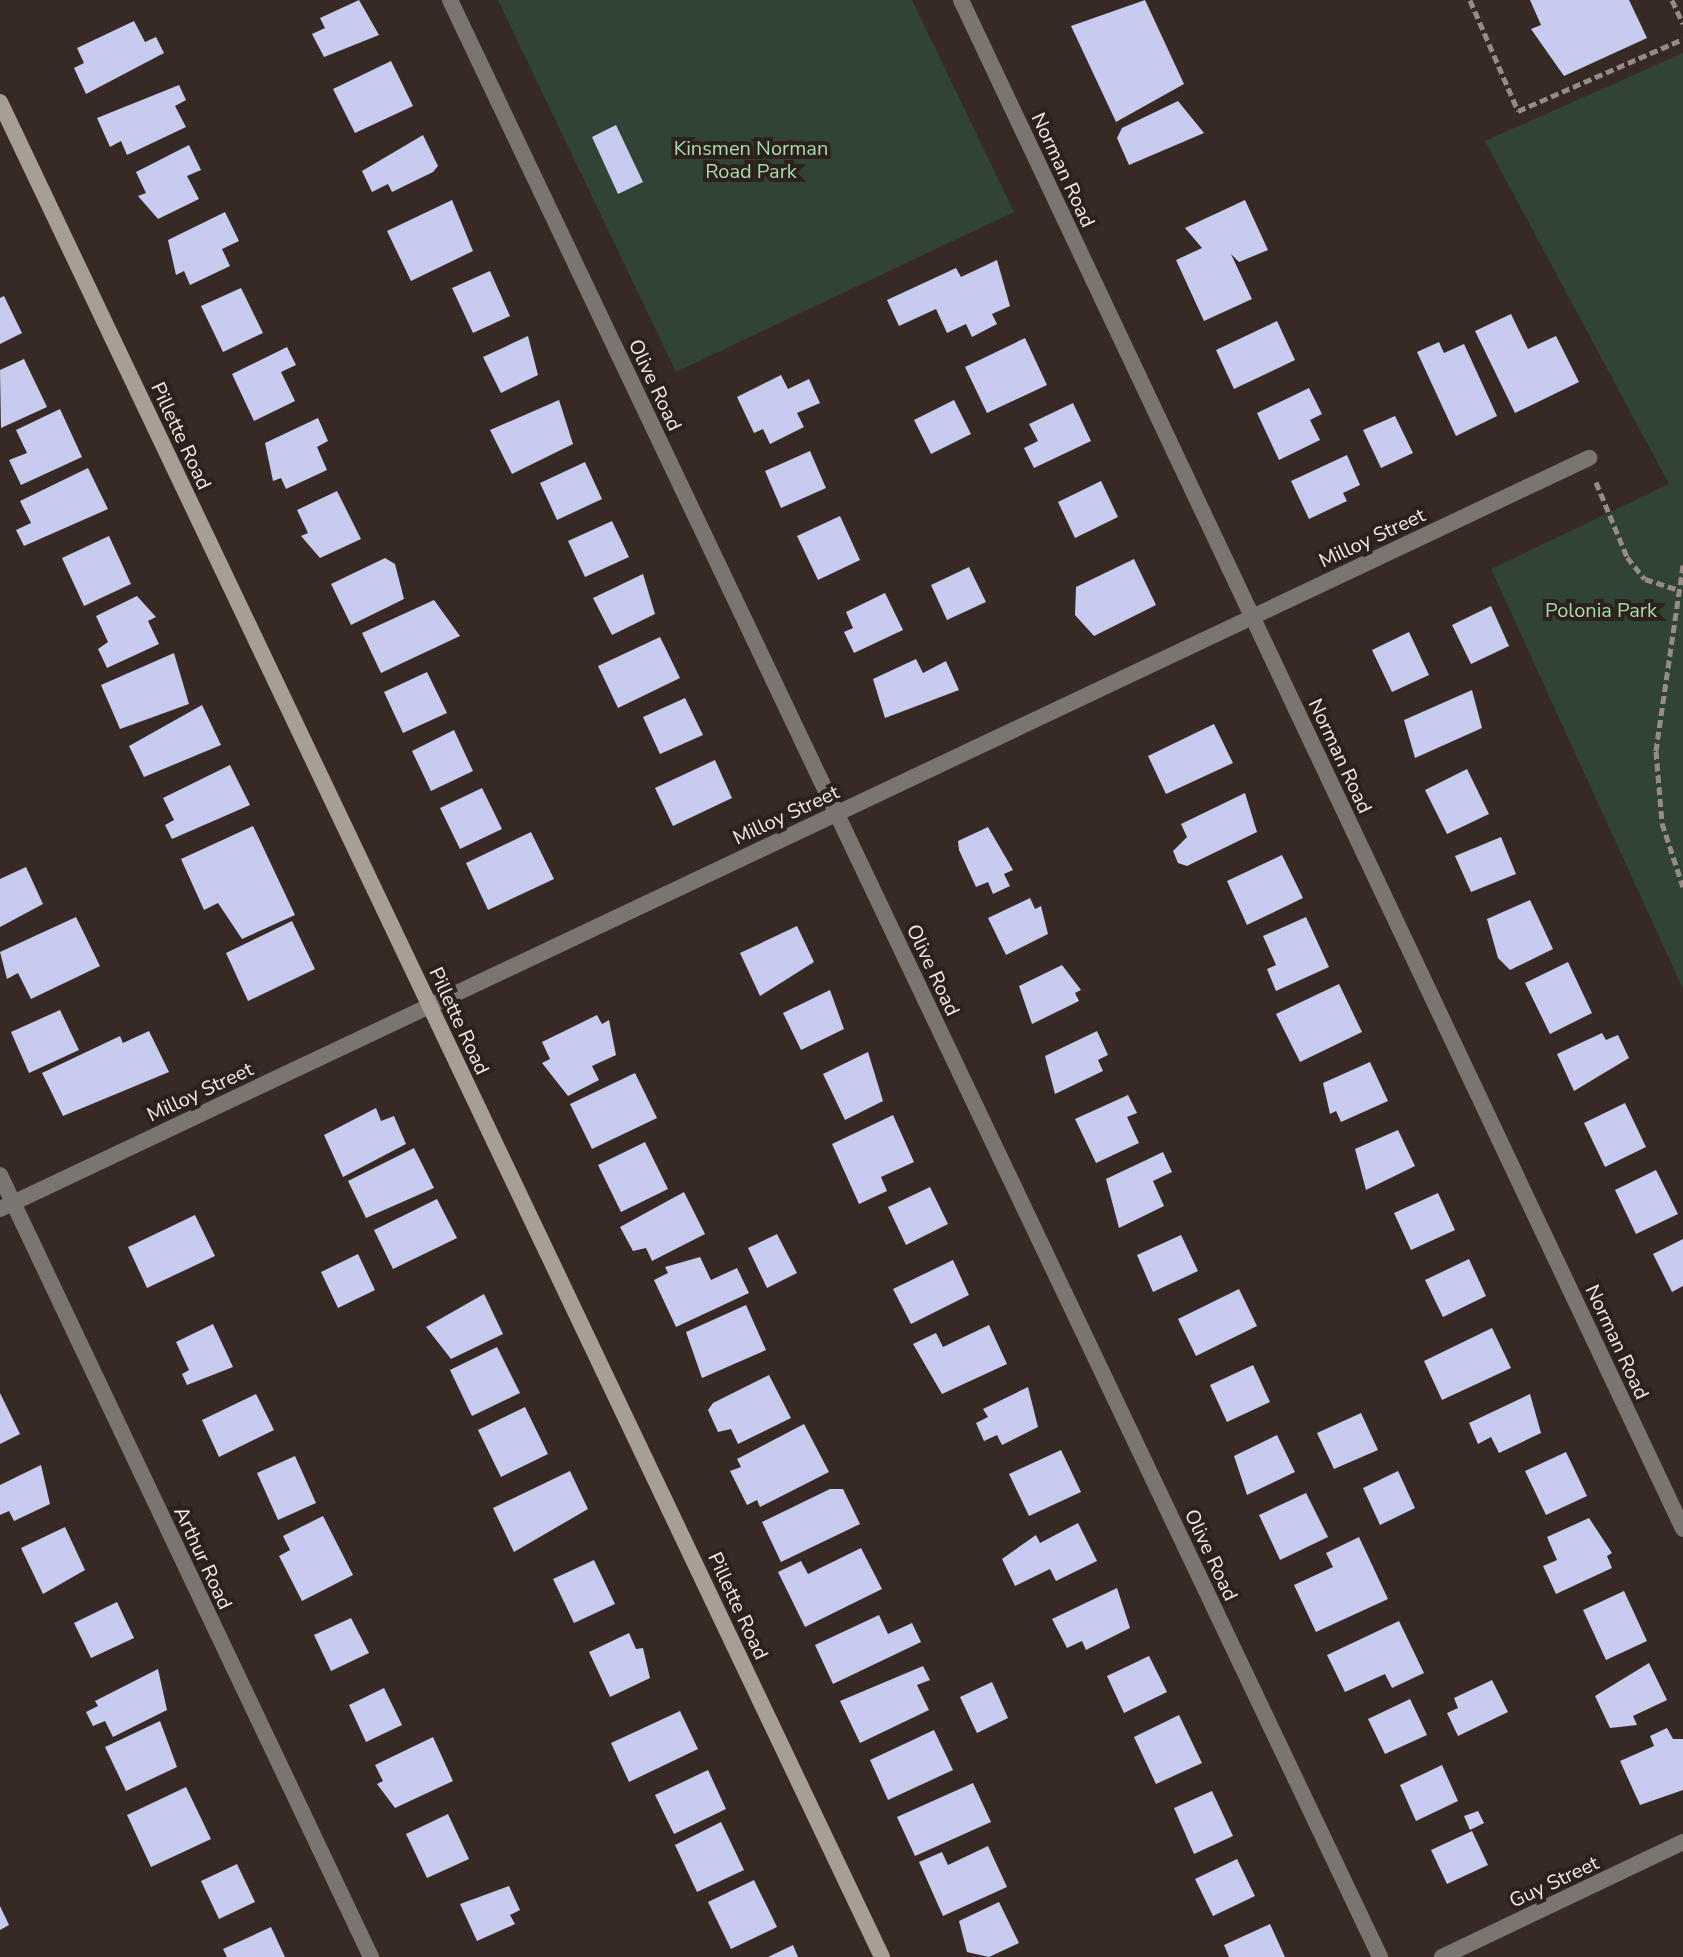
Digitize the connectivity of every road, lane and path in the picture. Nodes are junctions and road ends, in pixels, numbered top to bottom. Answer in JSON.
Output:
{"nodes":[{"id":1,"x":450,"y":0,"type":"edge"},
{"id":2,"x":961,"y":0,"type":"edge"},
{"id":3,"x":1470,"y":0,"type":"edge"},
{"id":4,"x":1672,"y":0,"type":"edge"},
{"id":5,"x":1683,"y":24,"type":"edge"},
{"id":6,"x":1683,"y":39,"type":"edge"},
{"id":7,"x":0,"y":102,"type":"edge"},
{"id":8,"x":1589,"y":458,"type":"dead end"},
{"id":9,"x":1603,"y":508,"type":"dead end"},
{"id":10,"x":1683,"y":565,"type":"edge"},
{"id":11,"x":1676,"y":589,"type":"junction"},
{"id":12,"x":1252,"y":617,"type":"junction"},
{"id":13,"x":837,"y":814,"type":"junction"},
{"id":14,"x":1683,"y":887,"type":"edge"},
{"id":15,"x":430,"y":1005,"type":"junction"},
{"id":16,"x":0,"y":1175,"type":"edge"},
{"id":17,"x":7,"y":1206,"type":"edge"},
{"id":18,"x":1683,"y":1529,"type":"edge"},
{"id":19,"x":1683,"y":1842,"type":"edge"},
{"id":20,"x":371,"y":1957,"type":"edge"},
{"id":21,"x":882,"y":1957,"type":"edge"},
{"id":22,"x":1380,"y":1957,"type":"edge"},
{"id":23,"x":1442,"y":1957,"type":"edge"}],
"edges":[{"from":1,"to":13,"type":"street","name":"Olive Road"},
{"from":2,"to":12,"type":"street","name":"Norman Road"},
{"from":3,"to":6,"type":"path"},
{"from":4,"to":5,"type":"path"},
{"from":7,"to":15,"type":"street","name":"Pillette Road"},
{"from":8,"to":12,"type":"street","name":"Milloy Street"},
{"from":9,"to":11,"type":"path"},
{"from":10,"to":11,"type":"path"},
{"from":11,"to":14,"type":"path"},
{"from":12,"to":13,"type":"street","name":"Milloy Street"},
{"from":12,"to":18,"type":"street","name":"Norman Road"},
{"from":13,"to":15,"type":"street","name":"Milloy Street"},
{"from":13,"to":22,"type":"street","name":"Olive Road"},
{"from":15,"to":17,"type":"street","name":"Milloy Street"},
{"from":15,"to":21,"type":"street","name":"Pillette Road"},
{"from":16,"to":17,"type":"street","name":"Arthur Road"},
{"from":17,"to":20,"type":"street","name":"Arthur Road"},
{"from":19,"to":23,"type":"street","name":"Guy Street"}]}
